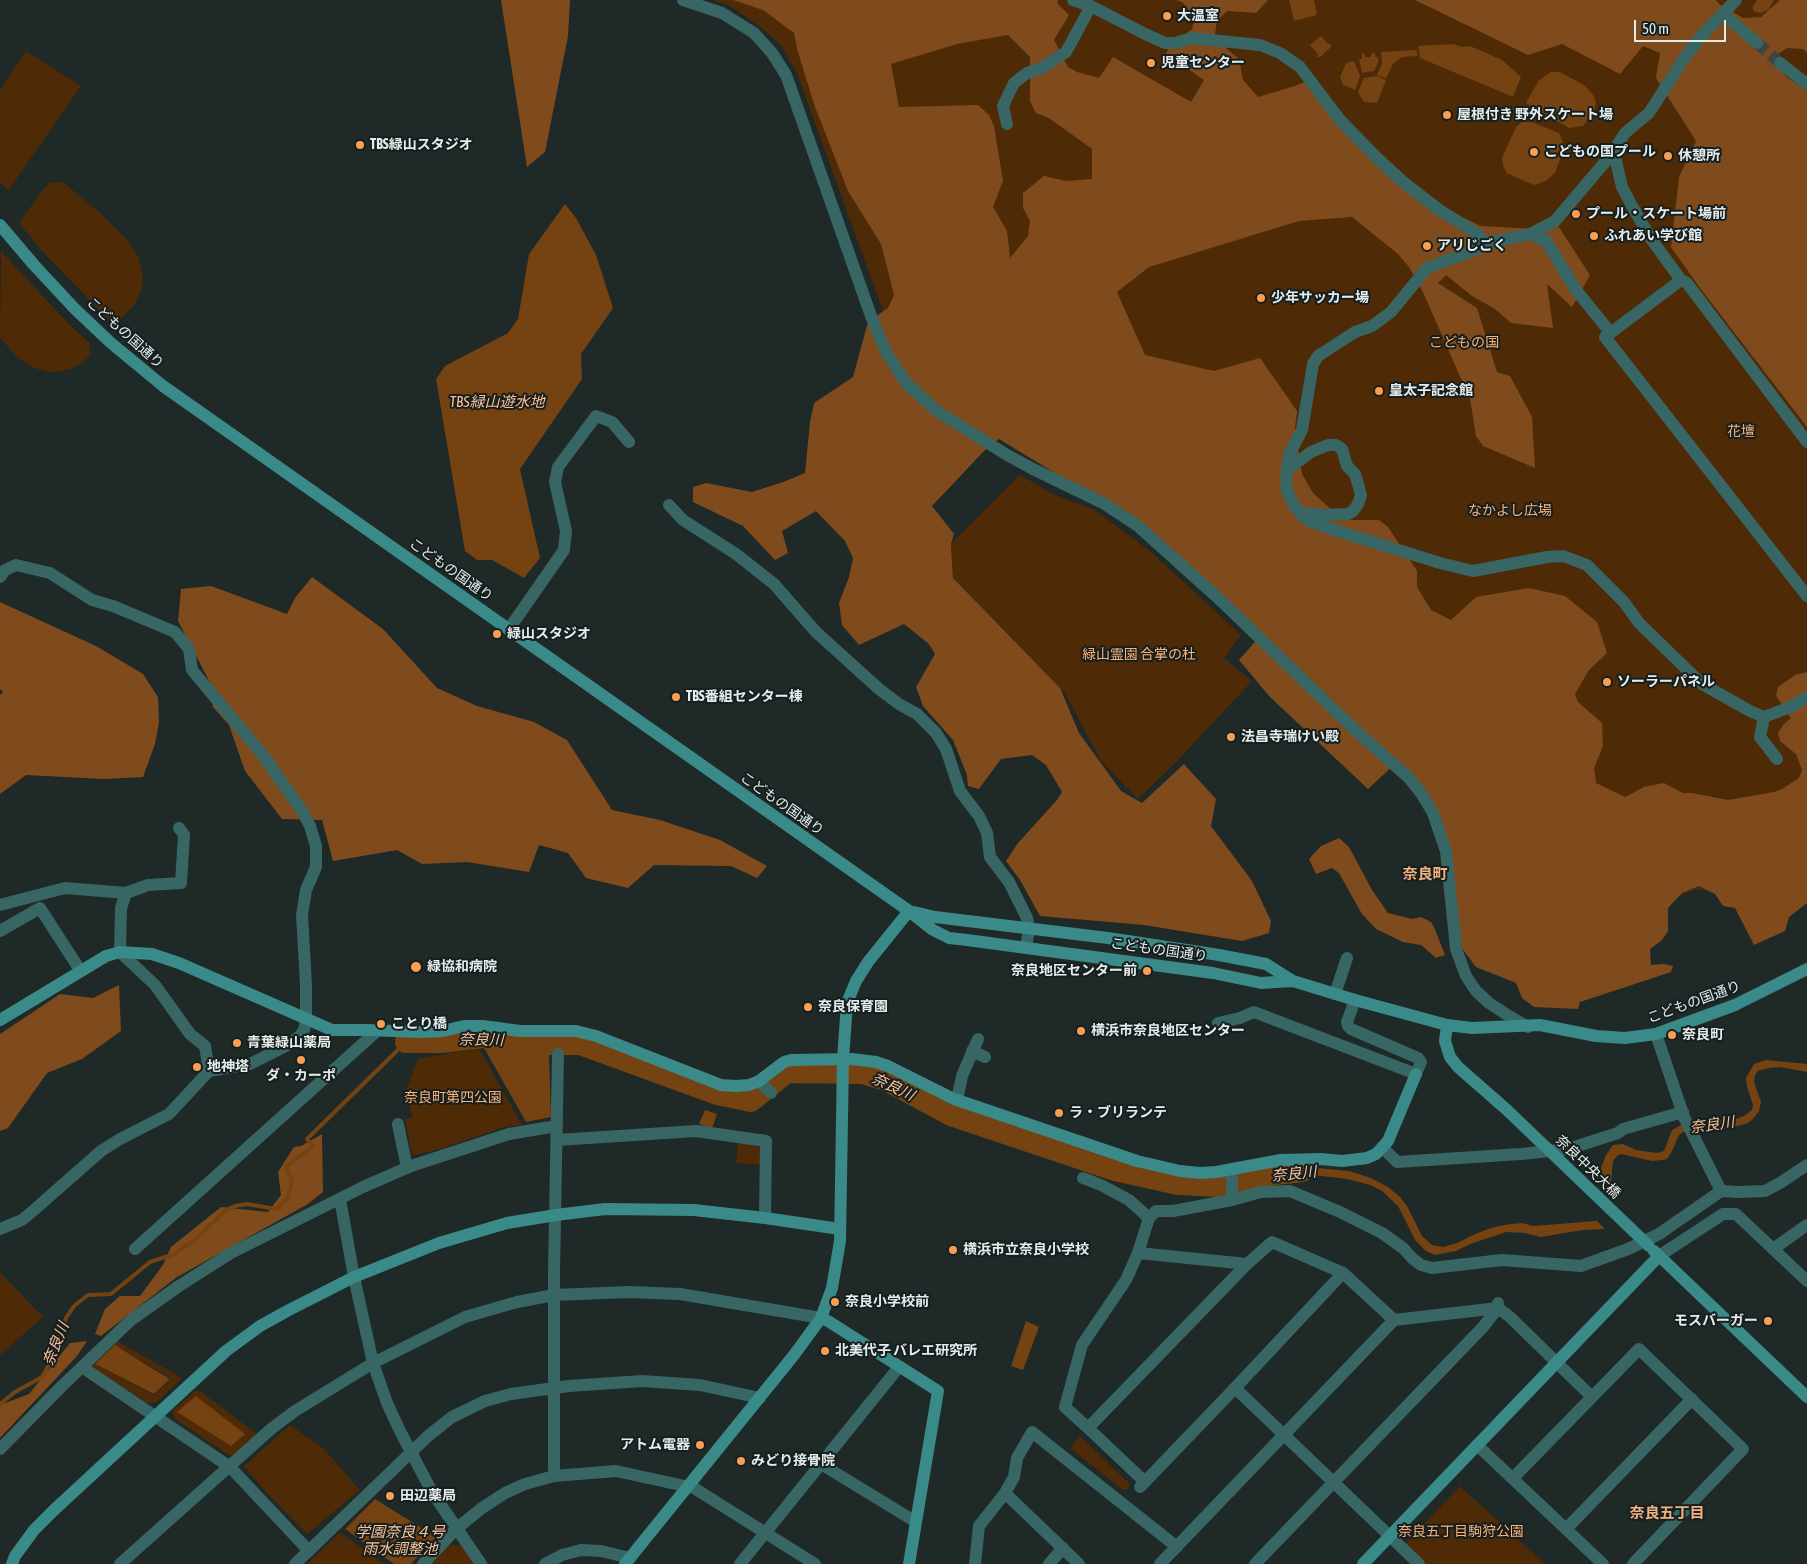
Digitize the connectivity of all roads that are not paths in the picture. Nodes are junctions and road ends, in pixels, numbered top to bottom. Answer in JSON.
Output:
{"nodes":[{"id":1,"x":682,"y":0,"type":"edge"},
{"id":2,"x":1073,"y":0,"type":"edge"},
{"id":3,"x":1736,"y":0,"type":"edge"},
{"id":4,"x":1090,"y":6,"type":"junction"},
{"id":5,"x":1724,"y":14,"type":"junction"},
{"id":6,"x":1757,"y":43,"type":"tunnel mouth"},
{"id":7,"x":1780,"y":63,"type":"tunnel mouth"},
{"id":8,"x":1807,"y":84,"type":"edge"},
{"id":9,"x":1008,"y":124,"type":"dead end"},
{"id":10,"x":1612,"y":155,"type":"junction"},
{"id":11,"x":0,"y":225,"type":"edge"},
{"id":12,"x":1530,"y":234,"type":"junction"},
{"id":13,"x":1486,"y":243,"type":"junction"},
{"id":14,"x":1681,"y":280,"type":"junction"},
{"id":15,"x":1610,"y":332,"type":"junction"},
{"id":16,"x":629,"y":442,"type":"dead end"},
{"id":17,"x":1807,"y":442,"type":"edge"},
{"id":18,"x":1287,"y":470,"type":"junction"},
{"id":19,"x":669,"y":505,"type":"dead end"},
{"id":20,"x":1301,"y":515,"type":"junction"},
{"id":21,"x":0,"y":577,"type":"edge"},
{"id":22,"x":1807,"y":596,"type":"edge"},
{"id":23,"x":509,"y":629,"type":"junction"},
{"id":24,"x":1807,"y":697,"type":"edge"},
{"id":25,"x":1764,"y":717,"type":"junction"},
{"id":26,"x":1777,"y":759,"type":"dead end"},
{"id":27,"x":179,"y":828,"type":"dead end"},
{"id":28,"x":126,"y":893,"type":"junction"},
{"id":29,"x":0,"y":906,"type":"edge"},
{"id":30,"x":909,"y":911,"type":"junction"},
{"id":31,"x":1029,"y":929,"type":"junction"},
{"id":32,"x":0,"y":931,"type":"edge"},
{"id":33,"x":1026,"y":947,"type":"junction"},
{"id":34,"x":120,"y":952,"type":"junction"},
{"id":35,"x":1347,"y":958,"type":"dead end"},
{"id":36,"x":1807,"y":969,"type":"edge"},
{"id":37,"x":80,"y":970,"type":"junction"},
{"id":38,"x":1293,"y":981,"type":"junction"},
{"id":39,"x":1335,"y":994,"type":"junction"},
{"id":40,"x":1355,"y":1000,"type":"junction"},
{"id":41,"x":0,"y":1020,"type":"edge"},
{"id":42,"x":306,"y":1020,"type":"junction"},
{"id":43,"x":1218,"y":1023,"type":"dead end"},
{"id":44,"x":1447,"y":1025,"type":"junction"},
{"id":45,"x":1528,"y":1027,"type":"junction"},
{"id":46,"x":378,"y":1030,"type":"junction"},
{"id":47,"x":1656,"y":1034,"type":"junction"},
{"id":48,"x":978,"y":1039,"type":"dead end"},
{"id":49,"x":558,"y":1054,"type":"dead end"},
{"id":50,"x":843,"y":1062,"type":"junction"},
{"id":51,"x":209,"y":1072,"type":"junction"},
{"id":52,"x":1416,"y":1074,"type":"junction"},
{"id":53,"x":957,"y":1100,"type":"junction"},
{"id":54,"x":1684,"y":1114,"type":"junction"},
{"id":55,"x":398,"y":1124,"type":"dead end"},
{"id":56,"x":557,"y":1126,"type":"junction"},
{"id":57,"x":557,"y":1140,"type":"junction"},
{"id":58,"x":1383,"y":1148,"type":"junction"},
{"id":59,"x":1807,"y":1165,"type":"edge"},
{"id":60,"x":407,"y":1168,"type":"junction"},
{"id":61,"x":1083,"y":1178,"type":"dead end"},
{"id":62,"x":1232,"y":1178,"type":"dead end"},
{"id":63,"x":1721,"y":1191,"type":"junction"},
{"id":64,"x":1232,"y":1196,"type":"junction"},
{"id":65,"x":340,"y":1199,"type":"junction"},
{"id":66,"x":556,"y":1214,"type":"junction"},
{"id":67,"x":765,"y":1218,"type":"junction"},
{"id":68,"x":1149,"y":1218,"type":"junction"},
{"id":69,"x":1807,"y":1225,"type":"edge"},
{"id":70,"x":0,"y":1229,"type":"edge"},
{"id":71,"x":840,"y":1229,"type":"junction"},
{"id":72,"x":135,"y":1249,"type":"dead end"},
{"id":73,"x":1774,"y":1249,"type":"junction"},
{"id":74,"x":1138,"y":1253,"type":"junction"},
{"id":75,"x":1659,"y":1256,"type":"junction"},
{"id":76,"x":1247,"y":1264,"type":"junction"},
{"id":77,"x":1343,"y":1273,"type":"junction"},
{"id":78,"x":354,"y":1277,"type":"junction"},
{"id":79,"x":1807,"y":1281,"type":"edge"},
{"id":80,"x":554,"y":1296,"type":"junction"},
{"id":81,"x":1498,"y":1304,"type":"junction"},
{"id":82,"x":821,"y":1318,"type":"junction"},
{"id":83,"x":1394,"y":1320,"type":"junction"},
{"id":84,"x":1557,"y":1362,"type":"junction"},
{"id":85,"x":373,"y":1363,"type":"junction"},
{"id":86,"x":82,"y":1367,"type":"junction"},
{"id":87,"x":899,"y":1367,"type":"junction"},
{"id":88,"x":554,"y":1388,"type":"junction"},
{"id":89,"x":1235,"y":1388,"type":"junction"},
{"id":90,"x":1592,"y":1397,"type":"junction"},
{"id":91,"x":1807,"y":1397,"type":"edge"},
{"id":92,"x":760,"y":1398,"type":"junction"},
{"id":93,"x":1692,"y":1399,"type":"junction"},
{"id":94,"x":154,"y":1416,"type":"junction"},
{"id":95,"x":1088,"y":1428,"type":"junction"},
{"id":96,"x":1284,"y":1436,"type":"junction"},
{"id":97,"x":1477,"y":1445,"type":"junction"},
{"id":98,"x":0,"y":1449,"type":"edge"},
{"id":99,"x":411,"y":1453,"type":"junction"},
{"id":100,"x":821,"y":1464,"type":"junction"},
{"id":101,"x":230,"y":1467,"type":"junction"},
{"id":102,"x":554,"y":1476,"type":"junction"},
{"id":103,"x":1513,"y":1478,"type":"junction"},
{"id":104,"x":1333,"y":1483,"type":"junction"},
{"id":105,"x":688,"y":1486,"type":"junction"},
{"id":106,"x":1005,"y":1493,"type":"junction"},
{"id":107,"x":916,"y":1522,"type":"junction"},
{"id":108,"x":456,"y":1529,"type":"junction"},
{"id":109,"x":1566,"y":1529,"type":"junction"},
{"id":110,"x":765,"y":1533,"type":"junction"},
{"id":111,"x":1390,"y":1536,"type":"junction"},
{"id":112,"x":1177,"y":1547,"type":"junction"},
{"id":113,"x":1063,"y":1548,"type":"junction"},
{"id":114,"x":309,"y":1551,"type":"junction"},
{"id":115,"x":628,"y":1561,"type":"edge"},
{"id":116,"x":12,"y":1564,"type":"edge"},
{"id":117,"x":120,"y":1564,"type":"edge"},
{"id":118,"x":295,"y":1564,"type":"edge"},
{"id":119,"x":423,"y":1564,"type":"edge"},
{"id":120,"x":481,"y":1564,"type":"edge"},
{"id":121,"x":545,"y":1564,"type":"edge"},
{"id":122,"x":740,"y":1564,"type":"edge"},
{"id":123,"x":815,"y":1564,"type":"edge"},
{"id":124,"x":909,"y":1564,"type":"edge"},
{"id":125,"x":975,"y":1564,"type":"edge"},
{"id":126,"x":1050,"y":1564,"type":"edge"},
{"id":127,"x":1079,"y":1564,"type":"edge"},
{"id":128,"x":1160,"y":1564,"type":"edge"},
{"id":129,"x":1255,"y":1564,"type":"edge"},
{"id":130,"x":1363,"y":1564,"type":"edge"},
{"id":131,"x":1419,"y":1564,"type":"edge"},
{"id":132,"x":1603,"y":1564,"type":"edge"},
{"id":133,"x":1633,"y":1564,"type":"edge"}],
"edges":[{"from":1,"to":45,"type":"street"},
{"from":2,"to":4,"type":"street"},
{"from":3,"to":5,"type":"street"},
{"from":4,"to":9,"type":"street"},
{"from":4,"to":13,"type":"street"},
{"from":5,"to":6,"type":"street"},
{"from":5,"to":10,"type":"street"},
{"from":7,"to":8,"type":"street"},
{"from":10,"to":12,"type":"street"},
{"from":10,"to":14,"type":"street"},
{"from":11,"to":23,"type":"street","name":"こどもの国通り"},
{"from":12,"to":13,"type":"street"},
{"from":12,"to":15,"type":"street"},
{"from":13,"to":18,"type":"street"},
{"from":14,"to":15,"type":"street"},
{"from":14,"to":17,"type":"street"},
{"from":15,"to":22,"type":"street"},
{"from":16,"to":23,"type":"street"},
{"from":18,"to":20,"type":"street"},
{"from":18,"to":20,"type":"street"},
{"from":19,"to":31,"type":"street"},
{"from":20,"to":25,"type":"street"},
{"from":21,"to":42,"type":"street"},
{"from":23,"to":30,"type":"street","name":"こどもの国通り"},
{"from":24,"to":25,"type":"street"},
{"from":25,"to":26,"type":"street"},
{"from":27,"to":28,"type":"street"},
{"from":28,"to":29,"type":"street"},
{"from":28,"to":34,"type":"street"},
{"from":30,"to":31,"type":"street","name":"こどもの国通り"},
{"from":30,"to":33,"type":"street","name":"こどもの国通り"},
{"from":30,"to":50,"type":"street"},
{"from":31,"to":33,"type":"street"},
{"from":31,"to":38,"type":"street","name":"こどもの国通り"},
{"from":32,"to":37,"type":"street"},
{"from":33,"to":38,"type":"street","name":"こどもの国通り"},
{"from":34,"to":37,"type":"street"},
{"from":34,"to":42,"type":"street"},
{"from":34,"to":51,"type":"street"},
{"from":35,"to":39,"type":"street"},
{"from":36,"to":47,"type":"street","name":"こどもの国通り"},
{"from":37,"to":41,"type":"street"},
{"from":38,"to":39,"type":"street","name":"こどもの国通り"},
{"from":39,"to":40,"type":"street","name":"こどもの国通り"},
{"from":40,"to":44,"type":"street","name":"こどもの国通り"},
{"from":40,"to":52,"type":"street"},
{"from":42,"to":46,"type":"street"},
{"from":42,"to":51,"type":"street"},
{"from":43,"to":52,"type":"street"},
{"from":44,"to":45,"type":"street","name":"こどもの国通り"},
{"from":44,"to":75,"type":"street","name":"奈良中央大橋","bridge":true},
{"from":45,"to":47,"type":"street","name":"こどもの国通り"},
{"from":46,"to":50,"type":"street"},
{"from":46,"to":72,"type":"street"},
{"from":47,"to":54,"type":"street"},
{"from":48,"to":53,"type":"street"},
{"from":49,"to":56,"type":"street"},
{"from":50,"to":53,"type":"street"},
{"from":50,"to":71,"type":"street"},
{"from":51,"to":70,"type":"street"},
{"from":52,"to":58,"type":"street"},
{"from":53,"to":58,"type":"street"},
{"from":54,"to":58,"type":"street"},
{"from":54,"to":63,"type":"street"},
{"from":55,"to":60,"type":"street"},
{"from":56,"to":57,"type":"street"},
{"from":56,"to":60,"type":"street"},
{"from":57,"to":66,"type":"street"},
{"from":57,"to":67,"type":"street"},
{"from":59,"to":63,"type":"street"},
{"from":60,"to":65,"type":"street"},
{"from":61,"to":68,"type":"street"},
{"from":62,"to":64,"type":"street"},
{"from":63,"to":64,"type":"street"},
{"from":64,"to":68,"type":"street"},
{"from":65,"to":78,"type":"street"},
{"from":65,"to":86,"type":"street"},
{"from":66,"to":67,"type":"street"},
{"from":66,"to":78,"type":"street"},
{"from":66,"to":80,"type":"street"},
{"from":67,"to":71,"type":"street"},
{"from":68,"to":74,"type":"street"},
{"from":69,"to":73,"type":"street"},
{"from":71,"to":82,"type":"street"},
{"from":73,"to":75,"type":"street"},
{"from":73,"to":79,"type":"street"},
{"from":74,"to":76,"type":"street"},
{"from":74,"to":95,"type":"street"},
{"from":75,"to":84,"type":"street"},
{"from":75,"to":91,"type":"street","name":"奈良中央大橋"},
{"from":76,"to":77,"type":"street"},
{"from":76,"to":95,"type":"street"},
{"from":77,"to":83,"type":"street"},
{"from":77,"to":89,"type":"street"},
{"from":78,"to":85,"type":"street"},
{"from":78,"to":94,"type":"street"},
{"from":80,"to":82,"type":"street"},
{"from":80,"to":85,"type":"street"},
{"from":80,"to":88,"type":"street"},
{"from":81,"to":83,"type":"street"},
{"from":81,"to":84,"type":"street"},
{"from":81,"to":104,"type":"street"},
{"from":82,"to":87,"type":"street"},
{"from":82,"to":92,"type":"street"},
{"from":83,"to":96,"type":"street"},
{"from":84,"to":90,"type":"street"},
{"from":84,"to":97,"type":"street"},
{"from":85,"to":99,"type":"street"},
{"from":85,"to":101,"type":"street"},
{"from":86,"to":94,"type":"street"},
{"from":86,"to":98,"type":"street"},
{"from":87,"to":100,"type":"street"},
{"from":87,"to":107,"type":"street"},
{"from":88,"to":92,"type":"street"},
{"from":88,"to":99,"type":"street"},
{"from":88,"to":102,"type":"street"},
{"from":89,"to":95,"type":"street"},
{"from":89,"to":96,"type":"street"},
{"from":90,"to":93,"type":"street"},
{"from":90,"to":103,"type":"street"},
{"from":92,"to":105,"type":"street"},
{"from":93,"to":109,"type":"street"},
{"from":93,"to":133,"type":"street"},
{"from":94,"to":101,"type":"street"},
{"from":94,"to":116,"type":"street"},
{"from":96,"to":104,"type":"street"},
{"from":96,"to":112,"type":"street"},
{"from":97,"to":103,"type":"street"},
{"from":97,"to":111,"type":"street"},
{"from":99,"to":108,"type":"street"},
{"from":99,"to":114,"type":"street"},
{"from":100,"to":107,"type":"street"},
{"from":100,"to":110,"type":"street"},
{"from":101,"to":114,"type":"street"},
{"from":101,"to":117,"type":"street"},
{"from":102,"to":105,"type":"street"},
{"from":102,"to":108,"type":"street"},
{"from":103,"to":109,"type":"street"},
{"from":104,"to":111,"type":"street"},
{"from":104,"to":129,"type":"street"},
{"from":105,"to":110,"type":"street"},
{"from":105,"to":115,"type":"street"},
{"from":106,"to":112,"type":"street"},
{"from":106,"to":113,"type":"street"},
{"from":106,"to":125,"type":"street"},
{"from":107,"to":124,"type":"street"},
{"from":108,"to":119,"type":"street"},
{"from":108,"to":120,"type":"street"},
{"from":109,"to":132,"type":"street"},
{"from":110,"to":122,"type":"street"},
{"from":110,"to":123,"type":"street"},
{"from":111,"to":130,"type":"street"},
{"from":111,"to":131,"type":"street"},
{"from":112,"to":128,"type":"street"},
{"from":113,"to":126,"type":"street"},
{"from":113,"to":127,"type":"street"},
{"from":114,"to":118,"type":"street"},
{"from":115,"to":121,"type":"street"}]}
